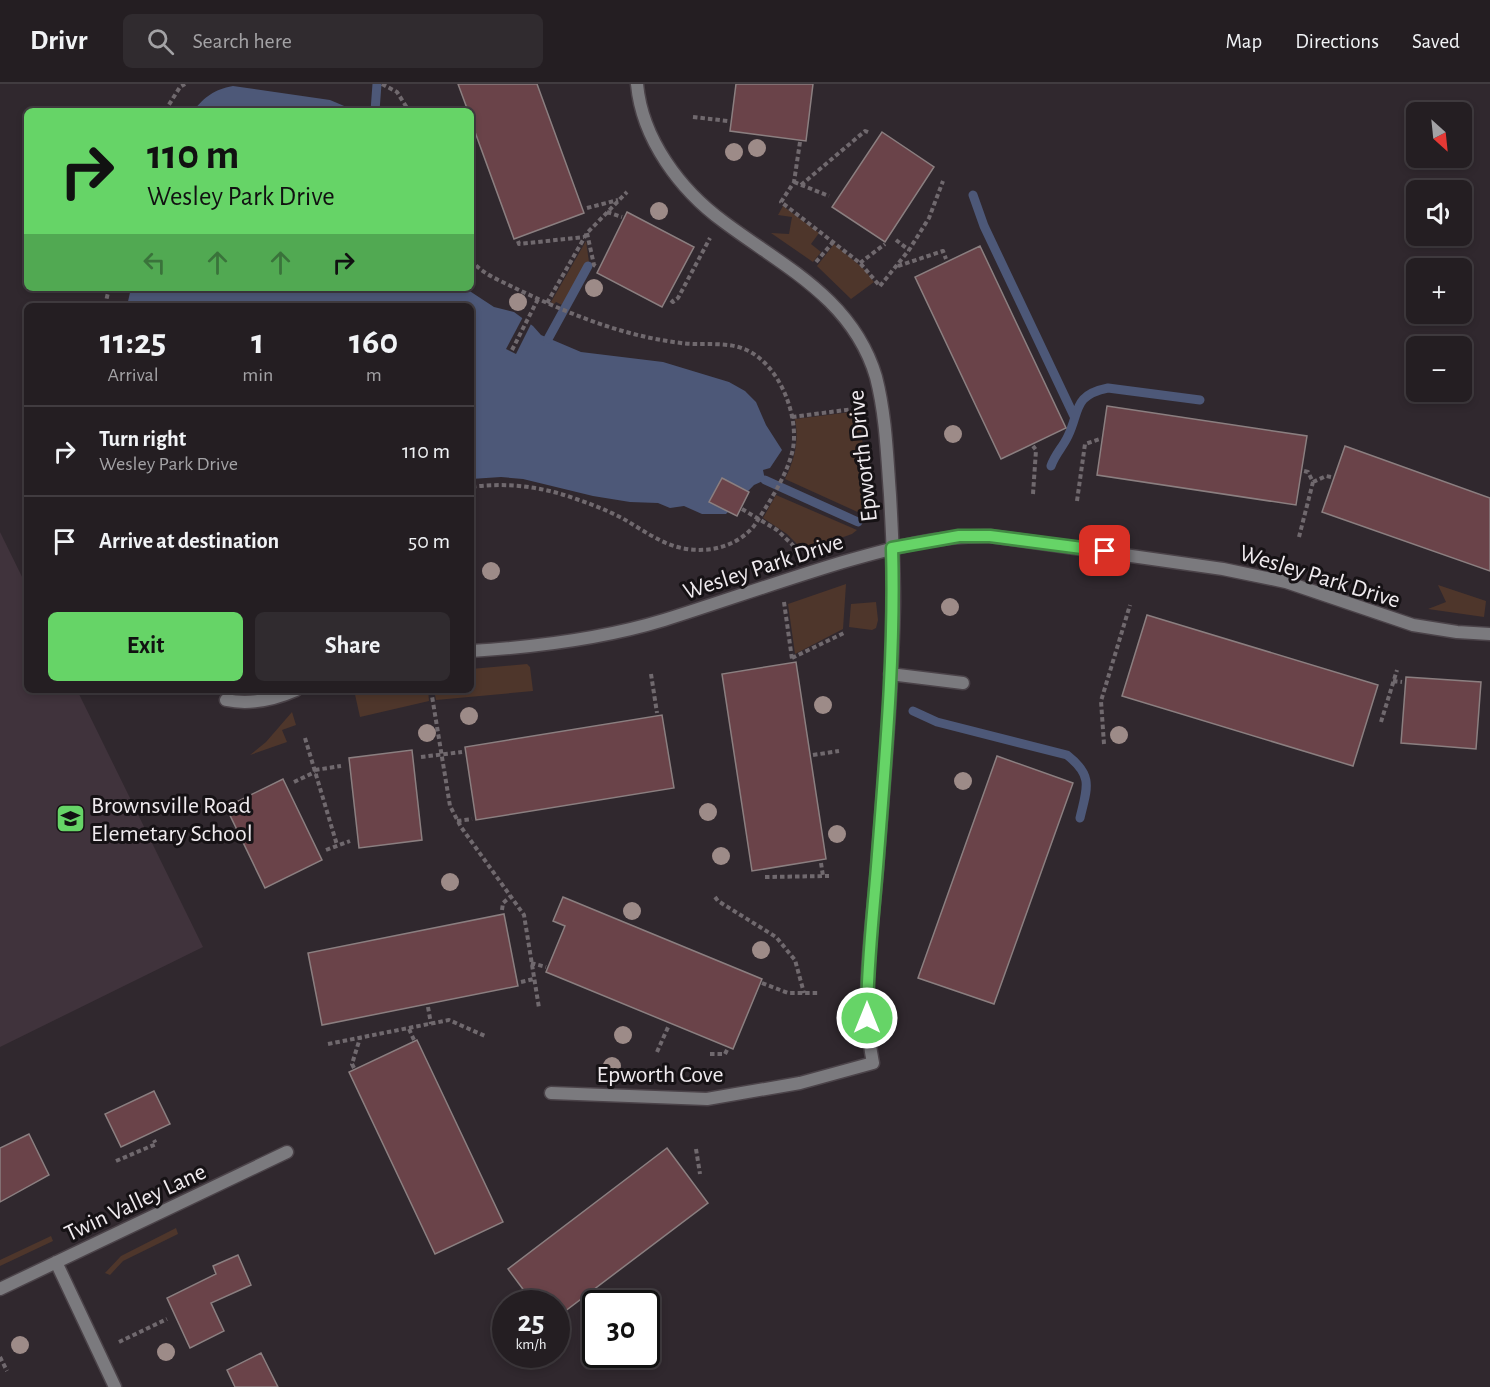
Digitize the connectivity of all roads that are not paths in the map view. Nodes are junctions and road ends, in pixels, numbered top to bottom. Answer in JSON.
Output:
{"nodes":[{"id":1,"x":637,"y":84,"type":"edge"},
{"id":2,"x":892,"y":548,"type":"junction"},
{"id":3,"x":1490,"y":634,"type":"edge"},
{"id":4,"x":474,"y":651,"type":"edge"},
{"id":5,"x":890,"y":674,"type":"junction"},
{"id":6,"x":963,"y":683,"type":"dead end"},
{"id":7,"x":287,"y":693,"type":"edge"},
{"id":8,"x":225,"y":700,"type":"dead end"},
{"id":9,"x":873,"y":1063,"type":"joint"},
{"id":10,"x":551,"y":1093,"type":"dead end"},
{"id":11,"x":287,"y":1152,"type":"dead end"},
{"id":12,"x":56,"y":1262,"type":"junction"},
{"id":13,"x":0,"y":1289,"type":"edge"},
{"id":14,"x":115,"y":1387,"type":"edge"}],
"edges":[{"from":1,"to":2,"type":"street","name":"Epworth Drive"},
{"from":2,"to":3,"type":"street","name":"Wesley Park Drive"},
{"from":2,"to":4,"type":"street","name":"Wesley Park Drive"},
{"from":2,"to":5,"type":"street","name":"Epworth Drive"},
{"from":5,"to":6,"type":"street"},
{"from":5,"to":9,"type":"street","name":"Epworth Drive"},
{"from":7,"to":8,"type":"street"},
{"from":9,"to":10,"type":"street","name":"Epworth Cove"},
{"from":11,"to":12,"type":"street","name":"Twin Valley Lane"},
{"from":12,"to":13,"type":"street","name":"Twin Valley Lane"},
{"from":12,"to":14,"type":"street"}]}
